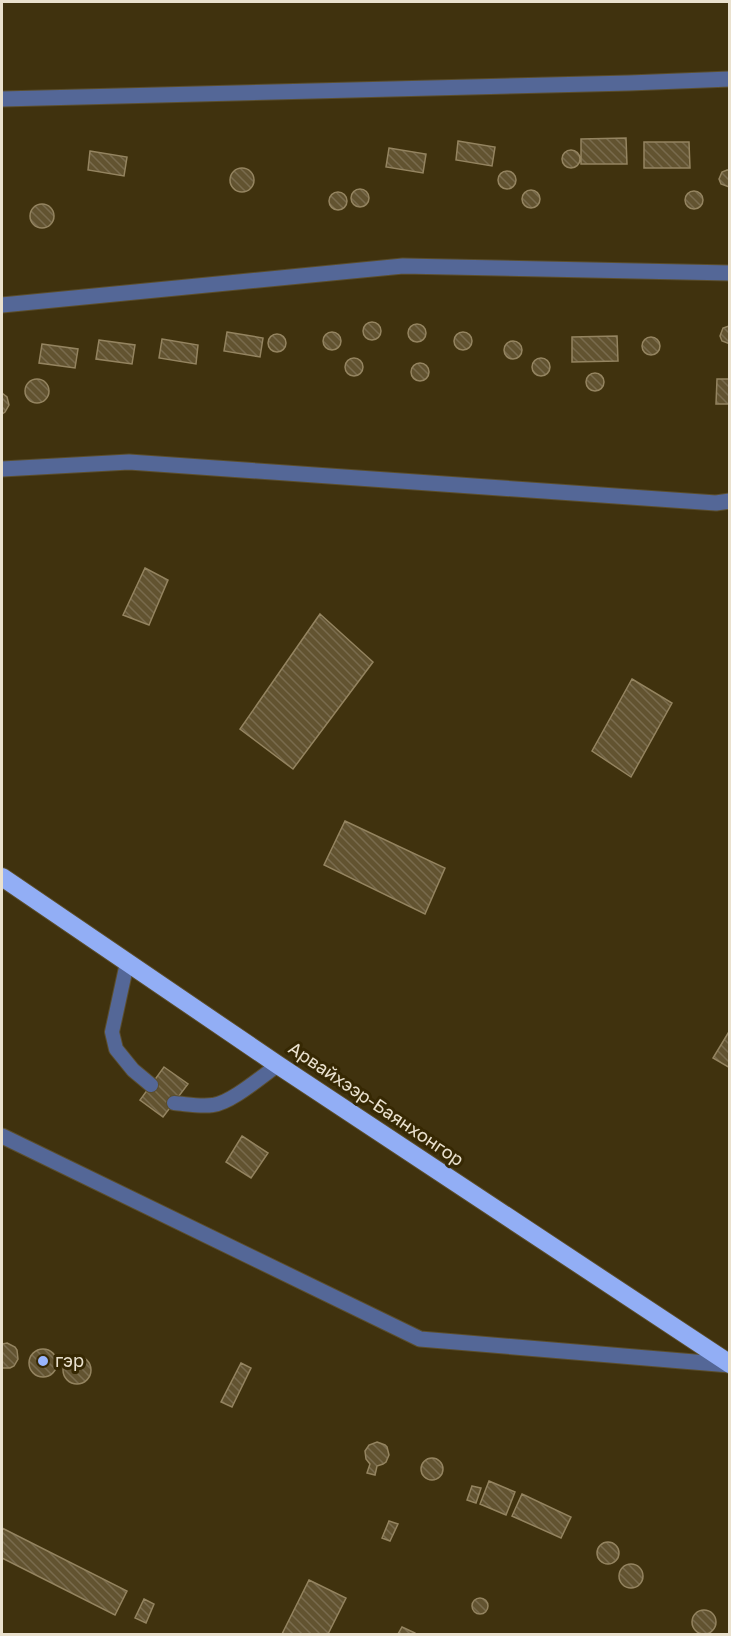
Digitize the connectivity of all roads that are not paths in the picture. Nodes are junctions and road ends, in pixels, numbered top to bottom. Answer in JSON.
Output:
{"nodes":[{"id":1,"x":729,"y":79,"type":"edge"},
{"id":2,"x":2,"y":99,"type":"edge"},
{"id":3,"x":729,"y":273,"type":"edge"},
{"id":4,"x":2,"y":305,"type":"edge"},
{"id":5,"x":2,"y":469,"type":"edge"},
{"id":6,"x":729,"y":501,"type":"edge"},
{"id":7,"x":2,"y":876,"type":"edge"},
{"id":8,"x":127,"y":963,"type":"junction"},
{"id":9,"x":278,"y":1065,"type":"junction"},
{"id":10,"x":151,"y":1085,"type":"dead end"},
{"id":11,"x":174,"y":1103,"type":"dead end"},
{"id":12,"x":3,"y":1139,"type":"edge"},
{"id":13,"x":729,"y":1364,"type":"edge"}],
"edges":[{"from":1,"to":2,"type":"street"},
{"from":3,"to":4,"type":"street"},
{"from":5,"to":6,"type":"street"},
{"from":7,"to":8,"type":"highway","name":"Арвайхээр-Баянхонгор"},
{"from":8,"to":9,"type":"highway","name":"Арвайхээр-Баянхонгор"},
{"from":8,"to":10,"type":"lane"},
{"from":9,"to":11,"type":"lane"},
{"from":9,"to":13,"type":"highway","name":"Арвайхээр-Баянхонгор"},
{"from":12,"to":13,"type":"street"}]}
